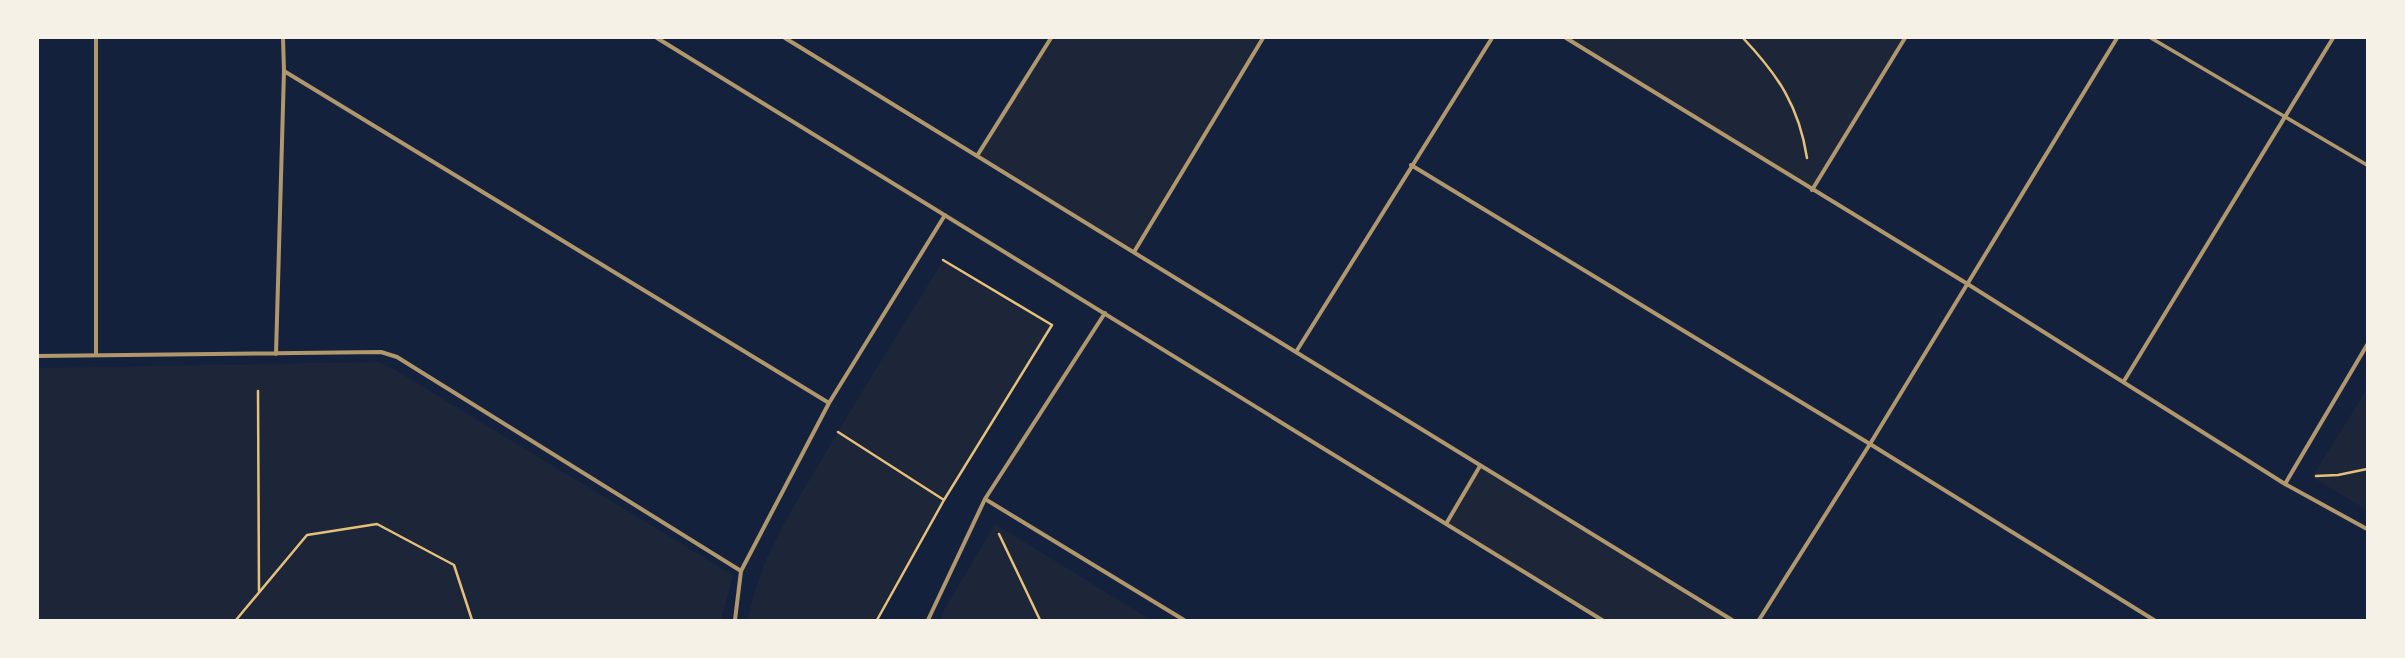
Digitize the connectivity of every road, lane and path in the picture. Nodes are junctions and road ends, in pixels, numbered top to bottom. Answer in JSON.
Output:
{"nodes":[{"id":1,"x":96,"y":38,"type":"edge"},
{"id":2,"x":283,"y":38,"type":"edge"},
{"id":3,"x":658,"y":38,"type":"edge"},
{"id":4,"x":786,"y":38,"type":"edge"},
{"id":5,"x":1051,"y":38,"type":"edge"},
{"id":6,"x":1263,"y":38,"type":"edge"},
{"id":7,"x":1492,"y":38,"type":"edge"},
{"id":8,"x":1566,"y":38,"type":"edge"},
{"id":9,"x":1743,"y":38,"type":"edge"},
{"id":10,"x":1905,"y":38,"type":"edge"},
{"id":11,"x":2117,"y":38,"type":"edge"},
{"id":12,"x":2151,"y":38,"type":"edge"},
{"id":13,"x":2333,"y":38,"type":"edge"},
{"id":14,"x":284,"y":71,"type":"junction"},
{"id":15,"x":2285,"y":117,"type":"junction"},
{"id":16,"x":977,"y":156,"type":"junction"},
{"id":17,"x":1411,"y":165,"type":"junction"},
{"id":18,"x":2367,"y":165,"type":"edge"},
{"id":19,"x":1812,"y":190,"type":"junction"},
{"id":20,"x":944,"y":215,"type":"junction"},
{"id":21,"x":1134,"y":252,"type":"junction"},
{"id":22,"x":940,"y":266,"type":"dead end"},
{"id":23,"x":1966,"y":283,"type":"junction"},
{"id":24,"x":1105,"y":313,"type":"junction"},
{"id":25,"x":2367,"y":345,"type":"edge"},
{"id":26,"x":1296,"y":352,"type":"junction"},
{"id":27,"x":276,"y":354,"type":"junction"},
{"id":28,"x":96,"y":355,"type":"junction"},
{"id":29,"x":38,"y":356,"type":"edge"},
{"id":30,"x":2124,"y":381,"type":"junction"},
{"id":31,"x":258,"y":391,"type":"dead end"},
{"id":32,"x":829,"y":403,"type":"junction"},
{"id":33,"x":842,"y":426,"type":"dead end"},
{"id":34,"x":838,"y":432,"type":"junction"},
{"id":35,"x":834,"y":439,"type":"dead end"},
{"id":36,"x":1870,"y":444,"type":"junction"},
{"id":37,"x":1480,"y":466,"type":"junction"},
{"id":38,"x":2367,"y":469,"type":"edge"},
{"id":39,"x":2312,"y":477,"type":"dead end"},
{"id":40,"x":2285,"y":484,"type":"junction"},
{"id":41,"x":985,"y":499,"type":"junction"},
{"id":42,"x":944,"y":500,"type":"junction"},
{"id":43,"x":1446,"y":524,"type":"junction"},
{"id":44,"x":2367,"y":529,"type":"edge"},
{"id":45,"x":998,"y":531,"type":"dead end"},
{"id":46,"x":740,"y":571,"type":"junction"},
{"id":47,"x":259,"y":592,"type":"junction"},
{"id":48,"x":236,"y":620,"type":"edge"},
{"id":49,"x":472,"y":620,"type":"edge"},
{"id":50,"x":735,"y":620,"type":"edge"},
{"id":51,"x":876,"y":620,"type":"edge"},
{"id":52,"x":928,"y":620,"type":"edge"},
{"id":53,"x":1040,"y":620,"type":"edge"},
{"id":54,"x":1184,"y":620,"type":"edge"},
{"id":55,"x":1602,"y":620,"type":"edge"},
{"id":56,"x":1732,"y":620,"type":"edge"},
{"id":57,"x":1759,"y":620,"type":"edge"},
{"id":58,"x":2154,"y":620,"type":"edge"}],
"edges":[{"from":1,"to":28,"type":"street"},
{"from":2,"to":14,"type":"street"},
{"from":3,"to":20,"type":"street"},
{"from":4,"to":16,"type":"street"},
{"from":5,"to":16,"type":"street"},
{"from":6,"to":21,"type":"street"},
{"from":7,"to":17,"type":"street"},
{"from":8,"to":19,"type":"street"},
{"from":9,"to":19,"type":"path"},
{"from":10,"to":19,"type":"street"},
{"from":11,"to":23,"type":"street"},
{"from":12,"to":15,"type":"street"},
{"from":13,"to":15,"type":"street"},
{"from":14,"to":27,"type":"street"},
{"from":14,"to":32,"type":"street"},
{"from":15,"to":18,"type":"street"},
{"from":15,"to":30,"type":"street"},
{"from":16,"to":21,"type":"street"},
{"from":17,"to":26,"type":"street"},
{"from":17,"to":36,"type":"street"},
{"from":19,"to":23,"type":"street"},
{"from":20,"to":24,"type":"street"},
{"from":20,"to":32,"type":"street"},
{"from":21,"to":26,"type":"street"},
{"from":22,"to":42,"type":"path"},
{"from":23,"to":30,"type":"street"},
{"from":23,"to":36,"type":"street"},
{"from":24,"to":41,"type":"street"},
{"from":24,"to":43,"type":"street"},
{"from":25,"to":40,"type":"street"},
{"from":26,"to":37,"type":"street"},
{"from":27,"to":28,"type":"street"},
{"from":27,"to":46,"type":"street"},
{"from":28,"to":29,"type":"street"},
{"from":30,"to":40,"type":"street"},
{"from":31,"to":47,"type":"path"},
{"from":32,"to":46,"type":"street"},
{"from":33,"to":34,"type":"path"},
{"from":34,"to":35,"type":"path"},
{"from":34,"to":42,"type":"path"},
{"from":36,"to":57,"type":"street"},
{"from":36,"to":58,"type":"street"},
{"from":37,"to":43,"type":"street"},
{"from":37,"to":56,"type":"street"},
{"from":38,"to":39,"type":"path"},
{"from":40,"to":44,"type":"street"},
{"from":41,"to":52,"type":"street"},
{"from":41,"to":54,"type":"street"},
{"from":42,"to":51,"type":"path"},
{"from":43,"to":55,"type":"street"},
{"from":45,"to":53,"type":"path"},
{"from":46,"to":50,"type":"street"},
{"from":47,"to":48,"type":"path"},
{"from":47,"to":49,"type":"path"}]}
